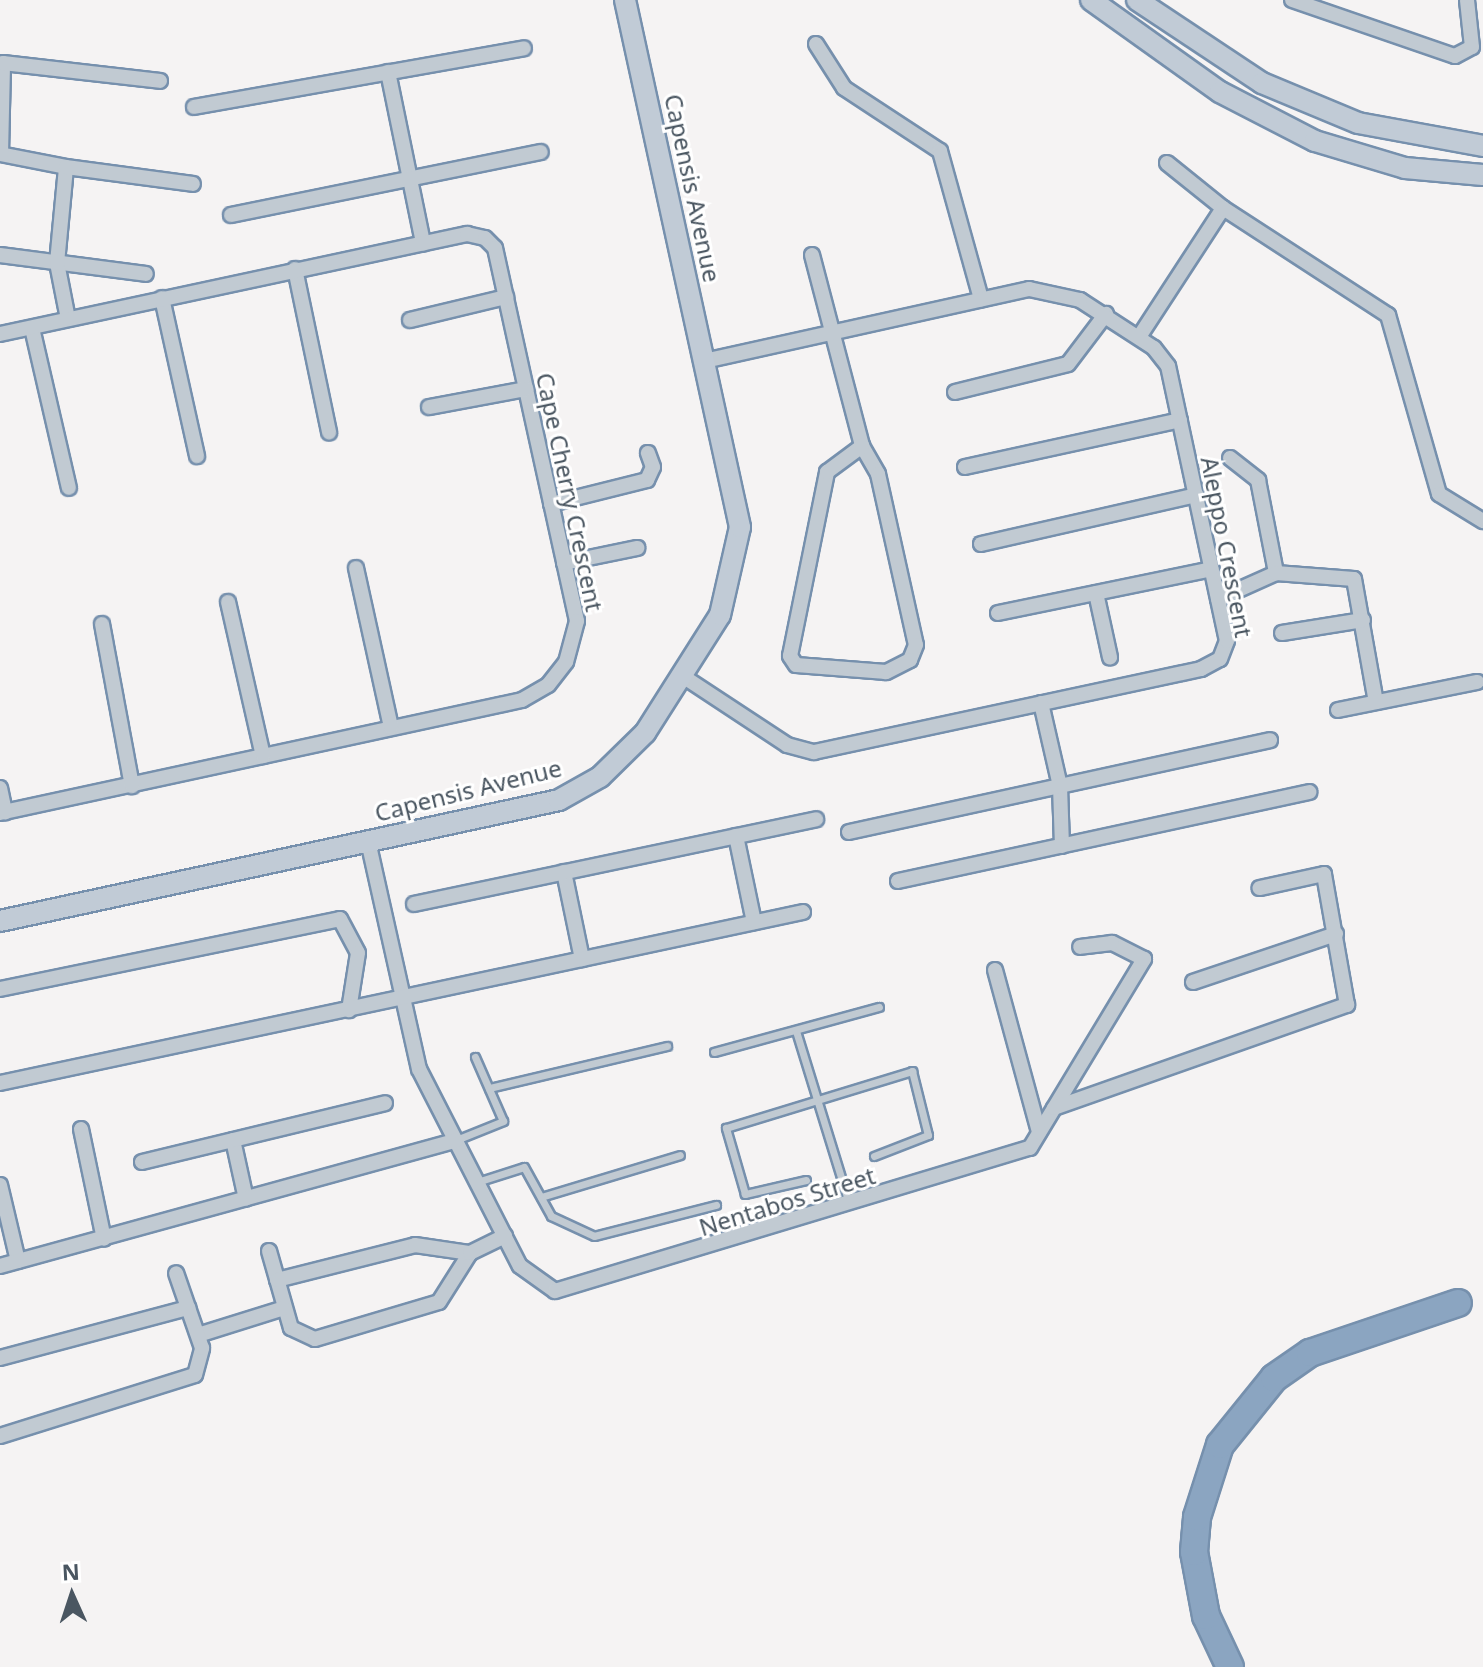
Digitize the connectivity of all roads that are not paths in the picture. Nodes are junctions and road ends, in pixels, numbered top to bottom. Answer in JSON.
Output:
{"nodes":[{"id":1,"x":625,"y":0,"type":"edge"},
{"id":2,"x":1091,"y":0,"type":"edge"},
{"id":3,"x":1137,"y":0,"type":"edge"},
{"id":4,"x":1292,"y":0,"type":"edge"},
{"id":5,"x":1467,"y":0,"type":"edge"},
{"id":6,"x":816,"y":44,"type":"dead end"},
{"id":7,"x":524,"y":48,"type":"dead end"},
{"id":8,"x":1,"y":63,"type":"edge"},
{"id":9,"x":388,"y":72,"type":"junction"},
{"id":10,"x":160,"y":81,"type":"dead end"},
{"id":11,"x":194,"y":107,"type":"dead end"},
{"id":12,"x":1483,"y":146,"type":"edge"},
{"id":13,"x":541,"y":152,"type":"dead end"},
{"id":14,"x":0,"y":154,"type":"edge"},
{"id":15,"x":1167,"y":163,"type":"dead end"},
{"id":16,"x":66,"y":167,"type":"junction"},
{"id":17,"x":1446,"y":173,"type":"junction"},
{"id":18,"x":1483,"y":175,"type":"edge"},
{"id":19,"x":409,"y":179,"type":"junction"},
{"id":20,"x":193,"y":184,"type":"dead end"},
{"id":21,"x":1483,"y":185,"type":"edge"},
{"id":22,"x":1223,"y":208,"type":"junction"},
{"id":23,"x":231,"y":215,"type":"dead end"},
{"id":24,"x":423,"y":243,"type":"junction"},
{"id":25,"x":0,"y":255,"type":"edge"},
{"id":26,"x":812,"y":255,"type":"dead end"},
{"id":27,"x":57,"y":263,"type":"junction"},
{"id":28,"x":295,"y":269,"type":"junction"},
{"id":29,"x":146,"y":274,"type":"dead end"},
{"id":30,"x":506,"y":297,"type":"junction"},
{"id":31,"x":162,"y":298,"type":"junction"},
{"id":32,"x":981,"y":299,"type":"junction"},
{"id":33,"x":1106,"y":314,"type":"junction"},
{"id":34,"x":68,"y":319,"type":"junction"},
{"id":35,"x":410,"y":320,"type":"dead end"},
{"id":36,"x":32,"y":328,"type":"junction"},
{"id":37,"x":828,"y":332,"type":"junction"},
{"id":38,"x":0,"y":334,"type":"edge"},
{"id":39,"x":1139,"y":337,"type":"junction"},
{"id":40,"x":705,"y":361,"type":"junction"},
{"id":41,"x":955,"y":392,"type":"dead end"},
{"id":42,"x":527,"y":393,"type":"junction"},
{"id":43,"x":429,"y":407,"type":"dead end"},
{"id":44,"x":458,"y":412,"type":"dead end"},
{"id":45,"x":1180,"y":420,"type":"junction"},
{"id":46,"x":329,"y":432,"type":"dead end"},
{"id":47,"x":862,"y":446,"type":"junction"},
{"id":48,"x":648,"y":453,"type":"dead end"},
{"id":49,"x":197,"y":456,"type":"dead end"},
{"id":50,"x":1230,"y":458,"type":"dead end"},
{"id":51,"x":965,"y":467,"type":"dead end"},
{"id":52,"x":69,"y":488,"type":"dead end"},
{"id":53,"x":1196,"y":495,"type":"junction"},
{"id":54,"x":551,"y":504,"type":"junction"},
{"id":55,"x":1483,"y":521,"type":"edge"},
{"id":56,"x":981,"y":544,"type":"dead end"},
{"id":57,"x":637,"y":548,"type":"dead end"},
{"id":58,"x":564,"y":563,"type":"junction"},
{"id":59,"x":356,"y":568,"type":"dead end"},
{"id":60,"x":1212,"y":569,"type":"junction"},
{"id":61,"x":1276,"y":573,"type":"junction"},
{"id":62,"x":1096,"y":593,"type":"junction"},
{"id":63,"x":1218,"y":599,"type":"junction"},
{"id":64,"x":228,"y":602,"type":"dead end"},
{"id":65,"x":998,"y":613,"type":"dead end"},
{"id":66,"x":1363,"y":620,"type":"junction"},
{"id":67,"x":102,"y":624,"type":"dead end"},
{"id":68,"x":1282,"y":633,"type":"dead end"},
{"id":69,"x":1110,"y":657,"type":"dead end"},
{"id":70,"x":681,"y":675,"type":"junction"},
{"id":71,"x":1477,"y":682,"type":"dead end"},
{"id":72,"x":1376,"y":702,"type":"junction"},
{"id":73,"x":1041,"y":703,"type":"junction"},
{"id":74,"x":1338,"y":710,"type":"dead end"},
{"id":75,"x":391,"y":727,"type":"junction"},
{"id":76,"x":1270,"y":740,"type":"dead end"},
{"id":77,"x":263,"y":756,"type":"junction"},
{"id":78,"x":132,"y":786,"type":"junction"},
{"id":79,"x":1060,"y":786,"type":"junction"},
{"id":80,"x":0,"y":788,"type":"edge"},
{"id":81,"x":1309,"y":792,"type":"dead end"},
{"id":82,"x":3,"y":812,"type":"edge"},
{"id":83,"x":816,"y":819,"type":"dead end"},
{"id":84,"x":849,"y":832,"type":"dead end"},
{"id":85,"x":736,"y":836,"type":"junction"},
{"id":86,"x":368,"y":841,"type":"junction"},
{"id":87,"x":1062,"y":846,"type":"junction"},
{"id":88,"x":564,"y":872,"type":"junction"},
{"id":89,"x":898,"y":881,"type":"dead end"},
{"id":90,"x":1260,"y":888,"type":"dead end"},
{"id":91,"x":414,"y":904,"type":"dead end"},
{"id":92,"x":803,"y":912,"type":"dead end"},
{"id":93,"x":0,"y":921,"type":"edge"},
{"id":94,"x":754,"y":922,"type":"junction"},
{"id":95,"x":1336,"y":934,"type":"junction"},
{"id":96,"x":1080,"y":947,"type":"dead end"},
{"id":97,"x":582,"y":959,"type":"junction"},
{"id":98,"x":995,"y":970,"type":"dead end"},
{"id":99,"x":1193,"y":982,"type":"dead end"},
{"id":100,"x":0,"y":989,"type":"edge"},
{"id":101,"x":401,"y":998,"type":"junction"},
{"id":102,"x":879,"y":1007,"type":"dead end"},
{"id":103,"x":349,"y":1010,"type":"junction"},
{"id":104,"x":796,"y":1031,"type":"junction"},
{"id":105,"x":667,"y":1046,"type":"dead end"},
{"id":106,"x":714,"y":1052,"type":"dead end"},
{"id":107,"x":475,"y":1057,"type":"dead end"},
{"id":108,"x":0,"y":1083,"type":"edge"},
{"id":109,"x":489,"y":1088,"type":"junction"},
{"id":110,"x":816,"y":1098,"type":"junction"},
{"id":111,"x":385,"y":1103,"type":"dead end"},
{"id":112,"x":1054,"y":1108,"type":"junction"},
{"id":113,"x":81,"y":1129,"type":"dead end"},
{"id":114,"x":1039,"y":1132,"type":"junction"},
{"id":115,"x":233,"y":1140,"type":"junction"},
{"id":116,"x":456,"y":1140,"type":"junction"},
{"id":117,"x":680,"y":1155,"type":"dead end"},
{"id":118,"x":874,"y":1156,"type":"dead end"},
{"id":119,"x":142,"y":1162,"type":"dead end"},
{"id":120,"x":806,"y":1180,"type":"dead end"},
{"id":121,"x":477,"y":1182,"type":"junction"},
{"id":122,"x":0,"y":1185,"type":"edge"},
{"id":123,"x":541,"y":1197,"type":"junction"},
{"id":124,"x":246,"y":1199,"type":"junction"},
{"id":125,"x":716,"y":1205,"type":"dead end"},
{"id":126,"x":850,"y":1205,"type":"junction"},
{"id":127,"x":505,"y":1236,"type":"junction"},
{"id":128,"x":104,"y":1239,"type":"junction"},
{"id":129,"x":269,"y":1251,"type":"dead end"},
{"id":130,"x":470,"y":1253,"type":"junction"},
{"id":131,"x":18,"y":1261,"type":"junction"},
{"id":132,"x":0,"y":1266,"type":"edge"},
{"id":133,"x":176,"y":1273,"type":"dead end"},
{"id":134,"x":277,"y":1280,"type":"junction"},
{"id":135,"x":1458,"y":1303,"type":"dead end"},
{"id":136,"x":188,"y":1308,"type":"junction"},
{"id":137,"x":284,"y":1308,"type":"junction"},
{"id":138,"x":198,"y":1335,"type":"junction"},
{"id":139,"x":0,"y":1358,"type":"edge"},
{"id":140,"x":0,"y":1436,"type":"edge"},
{"id":141,"x":1230,"y":1667,"type":"edge"}],
"edges":[{"from":1,"to":40,"type":"street","name":"Capensis Avenue"},
{"from":2,"to":17,"type":"street"},
{"from":3,"to":12,"type":"street"},
{"from":4,"to":5,"type":"street"},
{"from":6,"to":32,"type":"street"},
{"from":7,"to":9,"type":"street"},
{"from":8,"to":10,"type":"street"},
{"from":8,"to":14,"type":"street"},
{"from":9,"to":11,"type":"street"},
{"from":9,"to":19,"type":"street"},
{"from":13,"to":19,"type":"street"},
{"from":14,"to":16,"type":"street"},
{"from":15,"to":22,"type":"street"},
{"from":16,"to":20,"type":"street"},
{"from":16,"to":27,"type":"street"},
{"from":17,"to":18,"type":"street"},
{"from":17,"to":21,"type":"street"},
{"from":19,"to":23,"type":"street"},
{"from":19,"to":24,"type":"street"},
{"from":22,"to":39,"type":"street"},
{"from":22,"to":55,"type":"street"},
{"from":24,"to":28,"type":"street","name":"Cape Cherry Crescent"},
{"from":24,"to":30,"type":"street","name":"Cape Cherry Crescent"},
{"from":25,"to":27,"type":"street"},
{"from":26,"to":37,"type":"street"},
{"from":27,"to":29,"type":"street"},
{"from":27,"to":34,"type":"street"},
{"from":28,"to":31,"type":"street","name":"Cape Cherry Crescent"},
{"from":28,"to":46,"type":"street"},
{"from":30,"to":35,"type":"street"},
{"from":30,"to":42,"type":"street","name":"Cape Cherry Crescent"},
{"from":31,"to":34,"type":"street","name":"Cape Cherry Crescent"},
{"from":31,"to":49,"type":"street"},
{"from":32,"to":33,"type":"street","name":"Aleppo Crescent"},
{"from":32,"to":37,"type":"street","name":"Aleppo Crescent"},
{"from":33,"to":39,"type":"street","name":"Aleppo Crescent"},
{"from":33,"to":41,"type":"street"},
{"from":34,"to":36,"type":"street","name":"Cape Cherry Crescent"},
{"from":36,"to":38,"type":"street","name":"Cape Cherry Crescent"},
{"from":36,"to":52,"type":"street"},
{"from":37,"to":40,"type":"street","name":"Aleppo Crescent"},
{"from":37,"to":47,"type":"street"},
{"from":39,"to":45,"type":"street","name":"Aleppo Crescent"},
{"from":40,"to":70,"type":"street","name":"Capensis Avenue"},
{"from":42,"to":43,"type":"street"},
{"from":42,"to":44,"type":"street"},
{"from":42,"to":54,"type":"street","name":"Cape Cherry Crescent"},
{"from":45,"to":51,"type":"street"},
{"from":45,"to":53,"type":"street","name":"Aleppo Crescent"},
{"from":47,"to":47,"type":"street"},
{"from":48,"to":54,"type":"street"},
{"from":50,"to":61,"type":"street"},
{"from":53,"to":56,"type":"street"},
{"from":53,"to":60,"type":"street","name":"Aleppo Crescent"},
{"from":54,"to":58,"type":"street","name":"Cape Cherry Crescent"},
{"from":57,"to":58,"type":"street"},
{"from":58,"to":75,"type":"street","name":"Cape Cherry Crescent"},
{"from":59,"to":75,"type":"street"},
{"from":60,"to":62,"type":"street"},
{"from":60,"to":63,"type":"street","name":"Aleppo Crescent"},
{"from":61,"to":63,"type":"street"},
{"from":61,"to":66,"type":"street"},
{"from":62,"to":65,"type":"street"},
{"from":62,"to":69,"type":"street"},
{"from":63,"to":73,"type":"street","name":"Aleppo Crescent"},
{"from":64,"to":77,"type":"street"},
{"from":66,"to":68,"type":"street"},
{"from":66,"to":72,"type":"street"},
{"from":67,"to":78,"type":"street"},
{"from":70,"to":73,"type":"street","name":"Aleppo Crescent"},
{"from":70,"to":86,"type":"street","name":"Capensis Avenue"},
{"from":71,"to":72,"type":"street"},
{"from":72,"to":74,"type":"street"},
{"from":73,"to":79,"type":"street"},
{"from":75,"to":77,"type":"street","name":"Cape Cherry Crescent"},
{"from":76,"to":79,"type":"street"},
{"from":77,"to":78,"type":"street","name":"Cape Cherry Crescent"},
{"from":78,"to":82,"type":"street","name":"Cape Cherry Crescent"},
{"from":79,"to":84,"type":"street"},
{"from":79,"to":87,"type":"street"},
{"from":80,"to":82,"type":"street"},
{"from":81,"to":87,"type":"street"},
{"from":83,"to":85,"type":"street"},
{"from":85,"to":88,"type":"street"},
{"from":85,"to":94,"type":"street"},
{"from":86,"to":93,"type":"street","name":"Capensis Avenue"},
{"from":86,"to":101,"type":"street"},
{"from":87,"to":89,"type":"street"},
{"from":88,"to":91,"type":"street"},
{"from":88,"to":97,"type":"street"},
{"from":90,"to":95,"type":"street"},
{"from":92,"to":94,"type":"street"},
{"from":94,"to":97,"type":"street"},
{"from":95,"to":99,"type":"street"},
{"from":95,"to":112,"type":"street"},
{"from":96,"to":112,"type":"street"},
{"from":97,"to":101,"type":"street"},
{"from":98,"to":114,"type":"street"},
{"from":100,"to":103,"type":"street"},
{"from":101,"to":103,"type":"street"},
{"from":101,"to":116,"type":"street"},
{"from":102,"to":104,"type":"lane"},
{"from":103,"to":108,"type":"street"},
{"from":104,"to":106,"type":"lane"},
{"from":104,"to":110,"type":"lane"},
{"from":105,"to":109,"type":"lane"},
{"from":107,"to":109,"type":"lane"},
{"from":109,"to":116,"type":"lane"},
{"from":110,"to":118,"type":"lane"},
{"from":110,"to":120,"type":"lane"},
{"from":110,"to":126,"type":"lane"},
{"from":111,"to":115,"type":"street"},
{"from":112,"to":114,"type":"street"},
{"from":113,"to":128,"type":"street"},
{"from":114,"to":126,"type":"street","name":"Nentabos Street"},
{"from":115,"to":119,"type":"street"},
{"from":115,"to":124,"type":"street"},
{"from":116,"to":121,"type":"street"},
{"from":116,"to":124,"type":"street"},
{"from":117,"to":123,"type":"lane"},
{"from":121,"to":123,"type":"lane"},
{"from":121,"to":127,"type":"street"},
{"from":122,"to":131,"type":"street"},
{"from":123,"to":125,"type":"lane"},
{"from":124,"to":128,"type":"street"},
{"from":126,"to":127,"type":"street","name":"Nentabos Street"},
{"from":127,"to":130,"type":"street"},
{"from":128,"to":131,"type":"street"},
{"from":129,"to":134,"type":"street"},
{"from":130,"to":134,"type":"street"},
{"from":130,"to":137,"type":"street"},
{"from":131,"to":132,"type":"street"},
{"from":133,"to":136,"type":"street"},
{"from":134,"to":137,"type":"street"},
{"from":135,"to":141,"type":"highway"},
{"from":136,"to":138,"type":"street"},
{"from":136,"to":139,"type":"street"},
{"from":137,"to":138,"type":"street"},
{"from":138,"to":140,"type":"street"}]}
